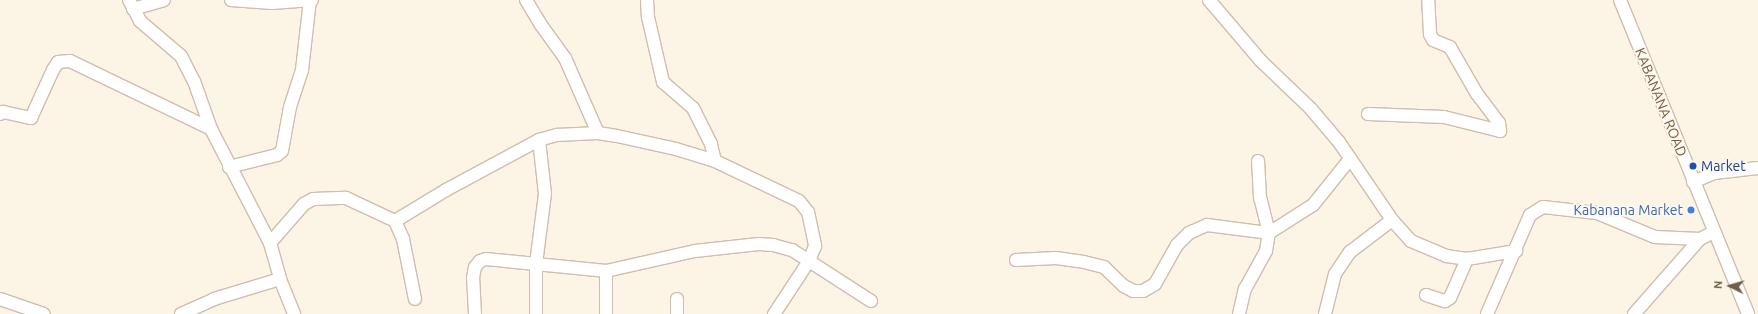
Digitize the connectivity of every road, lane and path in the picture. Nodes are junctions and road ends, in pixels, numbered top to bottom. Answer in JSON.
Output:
{"nodes":[{"id":1,"x":164,"y":0,"type":"edge"},
{"id":2,"x":231,"y":0,"type":"edge"},
{"id":3,"x":311,"y":0,"type":"edge"},
{"id":4,"x":526,"y":0,"type":"edge"},
{"id":5,"x":647,"y":0,"type":"edge"},
{"id":6,"x":1209,"y":0,"type":"edge"},
{"id":7,"x":1428,"y":0,"type":"edge"},
{"id":8,"x":1620,"y":0,"type":"edge"},
{"id":9,"x":273,"y":1,"type":"edge"},
{"id":10,"x":131,"y":4,"type":"edge"},
{"id":11,"x":0,"y":114,"type":"edge"},
{"id":12,"x":1368,"y":114,"type":"dead end"},
{"id":13,"x":211,"y":129,"type":"junction"},
{"id":14,"x":598,"y":133,"type":"junction"},
{"id":15,"x":539,"y":140,"type":"junction"},
{"id":16,"x":1350,"y":159,"type":"junction"},
{"id":17,"x":715,"y":161,"type":"junction"},
{"id":18,"x":1258,"y":161,"type":"dead end"},
{"id":19,"x":229,"y":167,"type":"junction"},
{"id":20,"x":1758,"y":168,"type":"edge"},
{"id":21,"x":1693,"y":182,"type":"junction"},
{"id":22,"x":1392,"y":220,"type":"junction"},
{"id":23,"x":395,"y":221,"type":"junction"},
{"id":24,"x":1714,"y":232,"type":"junction"},
{"id":25,"x":1269,"y":233,"type":"junction"},
{"id":26,"x":1700,"y":239,"type":"junction"},
{"id":27,"x":270,"y":242,"type":"junction"},
{"id":28,"x":1516,"y":251,"type":"junction"},
{"id":29,"x":1467,"y":259,"type":"junction"},
{"id":30,"x":1016,"y":260,"type":"dead end"},
{"id":31,"x":809,"y":261,"type":"junction"},
{"id":32,"x":536,"y":264,"type":"junction"},
{"id":33,"x":606,"y":271,"type":"junction"},
{"id":34,"x":280,"y":279,"type":"junction"},
{"id":35,"x":1426,"y":295,"type":"dead end"},
{"id":36,"x":0,"y":299,"type":"edge"},
{"id":37,"x":415,"y":299,"type":"dead end"},
{"id":38,"x":677,"y":299,"type":"dead end"},
{"id":39,"x":871,"y":301,"type":"dead end"},
{"id":40,"x":44,"y":314,"type":"edge"},
{"id":41,"x":180,"y":314,"type":"edge"},
{"id":42,"x":294,"y":314,"type":"edge"},
{"id":43,"x":475,"y":314,"type":"edge"},
{"id":44,"x":536,"y":314,"type":"edge"},
{"id":45,"x":606,"y":314,"type":"edge"},
{"id":46,"x":677,"y":314,"type":"edge"},
{"id":47,"x":774,"y":314,"type":"edge"},
{"id":48,"x":1239,"y":314,"type":"edge"},
{"id":49,"x":1325,"y":314,"type":"edge"},
{"id":50,"x":1487,"y":314,"type":"edge"},
{"id":51,"x":1634,"y":314,"type":"edge"},
{"id":52,"x":1748,"y":314,"type":"edge"}],
"edges":[{"from":1,"to":10,"type":"street"},
{"from":2,"to":9,"type":"street"},
{"from":3,"to":9,"type":"street"},
{"from":3,"to":19,"type":"street"},
{"from":4,"to":14,"type":"street"},
{"from":5,"to":17,"type":"street"},
{"from":6,"to":16,"type":"street"},
{"from":7,"to":12,"type":"street"},
{"from":8,"to":21,"type":"street","name":"KABANANA ROAD"},
{"from":10,"to":13,"type":"street"},
{"from":11,"to":13,"type":"street"},
{"from":13,"to":19,"type":"street"},
{"from":14,"to":15,"type":"street"},
{"from":14,"to":17,"type":"street"},
{"from":15,"to":23,"type":"street"},
{"from":15,"to":32,"type":"street"},
{"from":16,"to":22,"type":"street"},
{"from":16,"to":25,"type":"street"},
{"from":17,"to":31,"type":"street"},
{"from":18,"to":25,"type":"street"},
{"from":19,"to":27,"type":"street"},
{"from":20,"to":21,"type":"street"},
{"from":21,"to":24,"type":"street","name":"KABANANA ROAD"},
{"from":22,"to":29,"type":"street"},
{"from":22,"to":49,"type":"street"},
{"from":23,"to":27,"type":"street"},
{"from":23,"to":37,"type":"street"},
{"from":24,"to":26,"type":"street"},
{"from":24,"to":52,"type":"street","name":"KABANANA ROAD"},
{"from":25,"to":30,"type":"street"},
{"from":25,"to":48,"type":"street"},
{"from":26,"to":28,"type":"street"},
{"from":26,"to":51,"type":"street"},
{"from":27,"to":34,"type":"street"},
{"from":28,"to":29,"type":"street"},
{"from":28,"to":50,"type":"street"},
{"from":29,"to":35,"type":"street"},
{"from":31,"to":33,"type":"street"},
{"from":31,"to":39,"type":"street"},
{"from":31,"to":47,"type":"street"},
{"from":32,"to":33,"type":"street"},
{"from":32,"to":43,"type":"street"},
{"from":32,"to":44,"type":"street"},
{"from":33,"to":45,"type":"street"},
{"from":34,"to":41,"type":"street"},
{"from":34,"to":42,"type":"street"},
{"from":36,"to":40,"type":"street"},
{"from":38,"to":46,"type":"street"}]}
